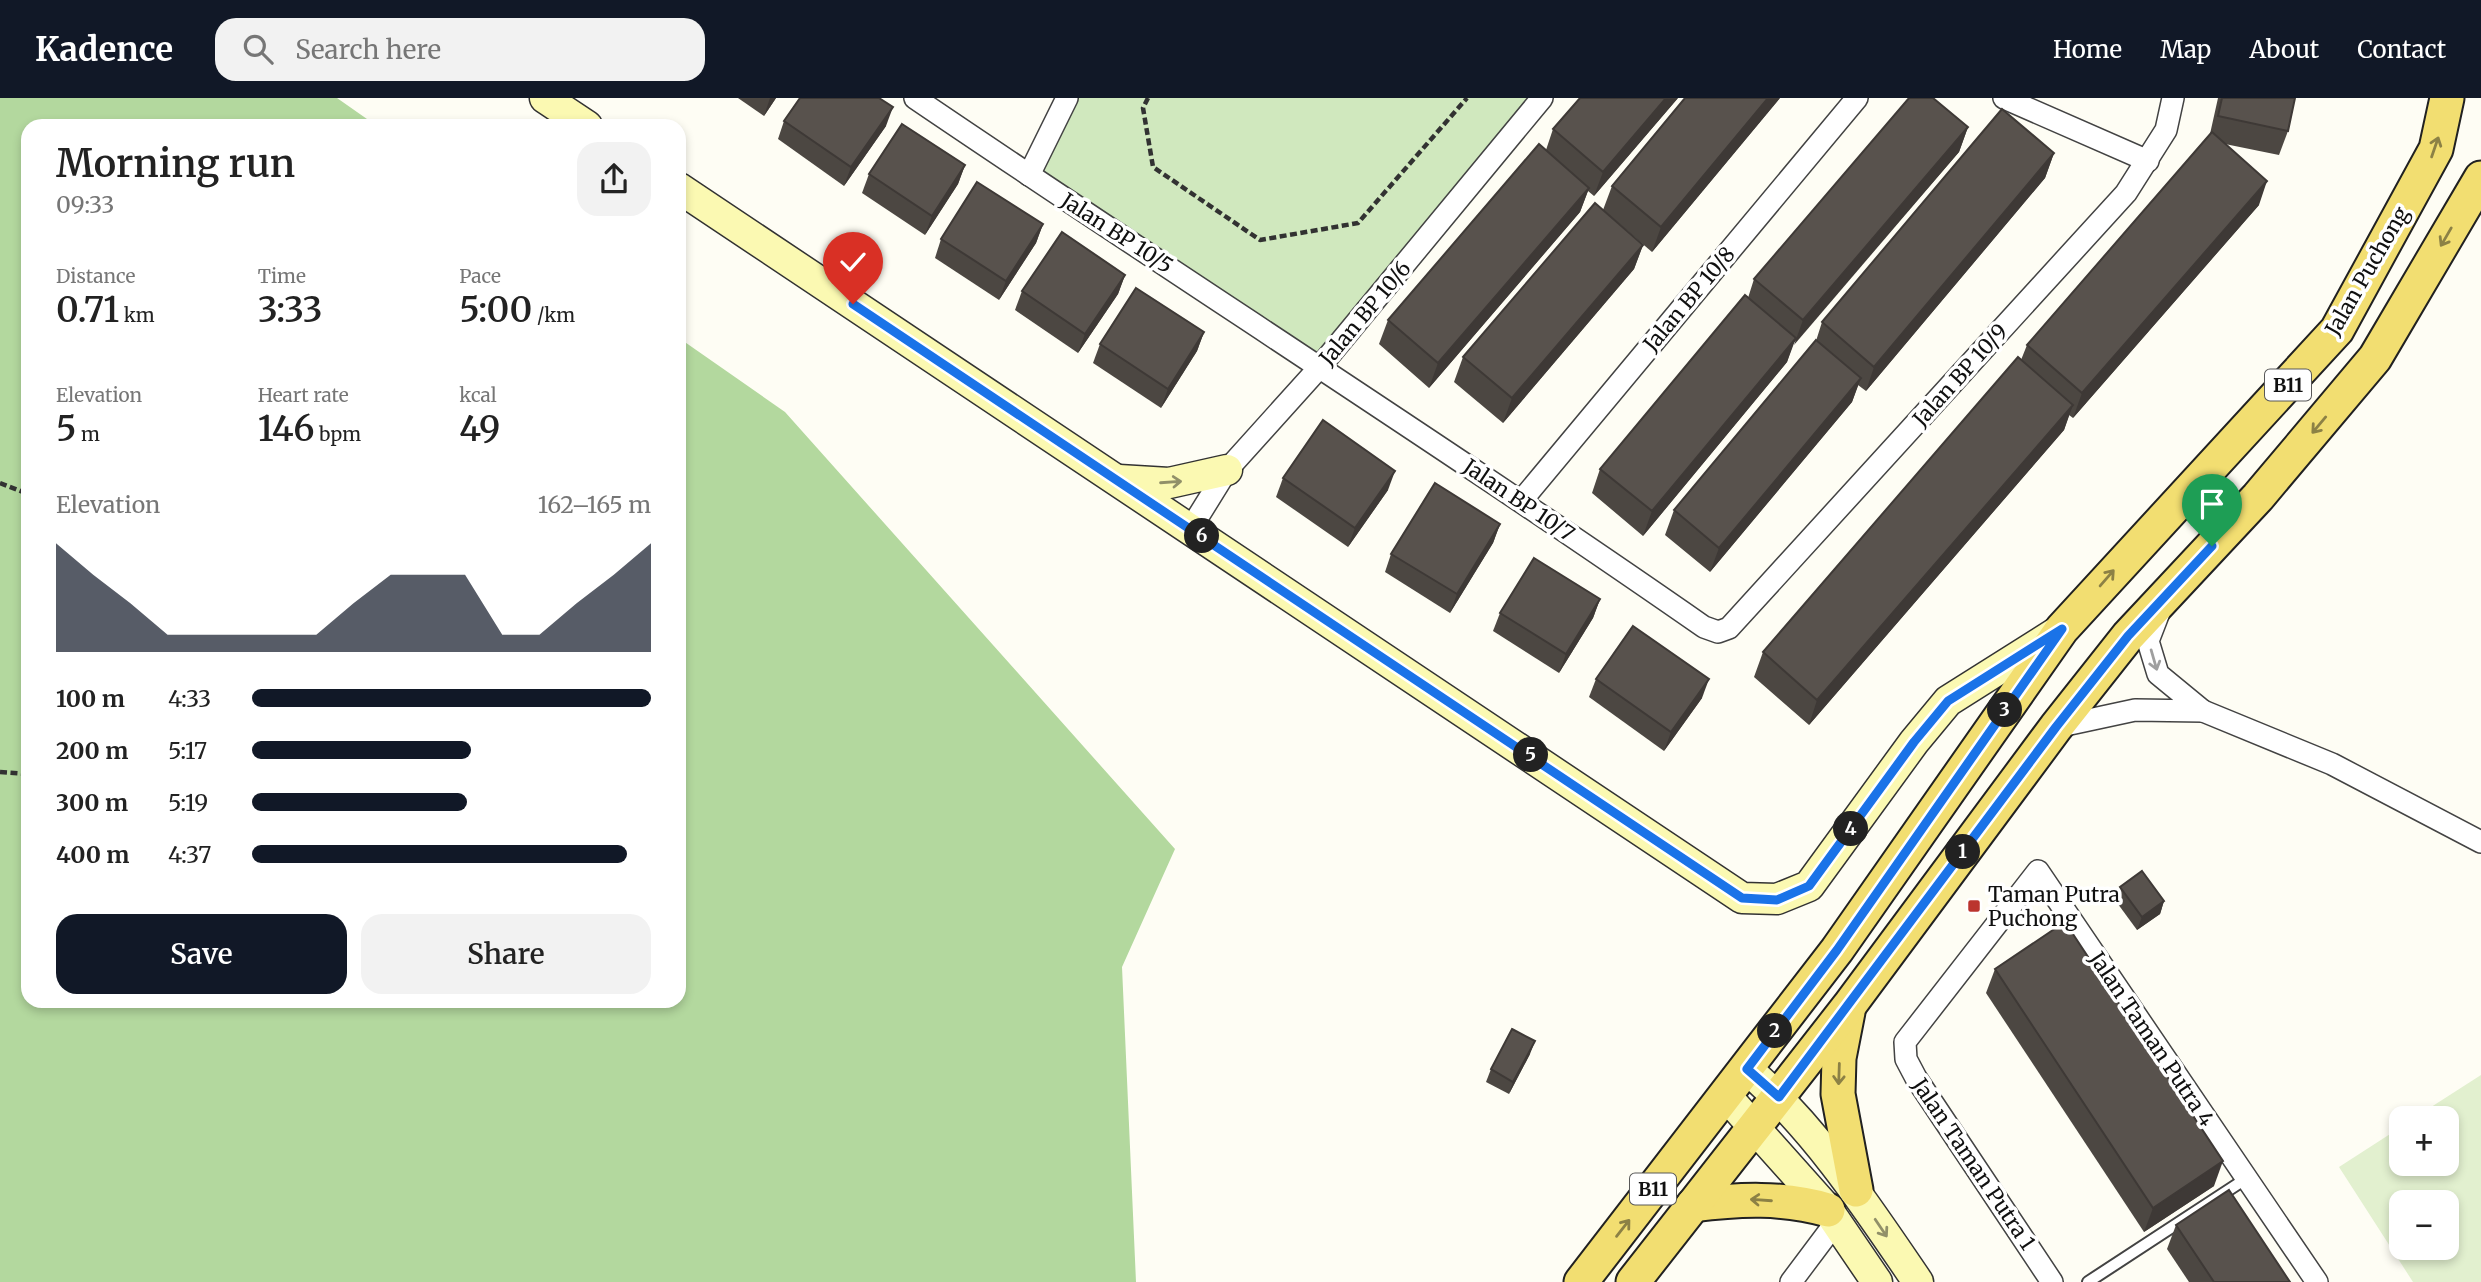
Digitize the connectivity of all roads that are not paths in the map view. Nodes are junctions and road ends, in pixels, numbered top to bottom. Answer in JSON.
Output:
{"nodes":[{"id":1,"x":545,"y":98,"type":"edge"},
{"id":2,"x":915,"y":98,"type":"edge"},
{"id":3,"x":1067,"y":98,"type":"edge"},
{"id":4,"x":1542,"y":98,"type":"edge"},
{"id":5,"x":1857,"y":98,"type":"edge"},
{"id":6,"x":2004,"y":98,"type":"edge"},
{"id":7,"x":2173,"y":98,"type":"edge"},
{"id":8,"x":2447,"y":98,"type":"edge"},
{"id":9,"x":576,"y":119,"type":"edge"},
{"id":10,"x":2148,"y":161,"type":"junction"},
{"id":11,"x":1029,"y":175,"type":"junction"},
{"id":12,"x":2481,"y":178,"type":"edge"},
{"id":13,"x":686,"y":193,"type":"edge"},
{"id":14,"x":1318,"y":369,"type":"junction"},
{"id":15,"x":1227,"y":470,"type":"junction"},
{"id":16,"x":1115,"y":480,"type":"junction"},
{"id":17,"x":1522,"y":500,"type":"junction"},
{"id":18,"x":1191,"y":528,"type":"junction"},
{"id":19,"x":2166,"y":595,"type":"junction"},
{"id":20,"x":2062,"y":629,"type":"junction"},
{"id":21,"x":1718,"y":632,"type":"joint"},
{"id":22,"x":2203,"y":711,"type":"junction"},
{"id":23,"x":2056,"y":727,"type":"junction"},
{"id":24,"x":2481,"y":842,"type":"edge"},
{"id":25,"x":1849,"y":1006,"type":"junction"},
{"id":26,"x":1905,"y":1042,"type":"joint"},
{"id":27,"x":1747,"y":1069,"type":"junction"},
{"id":28,"x":1726,"y":1096,"type":"junction"},
{"id":29,"x":1779,"y":1097,"type":"junction"},
{"id":30,"x":1756,"y":1126,"type":"junction"},
{"id":31,"x":2247,"y":1178,"type":"junction"},
{"id":32,"x":1856,"y":1190,"type":"junction"},
{"id":33,"x":1693,"y":1205,"type":"junction"},
{"id":34,"x":1832,"y":1216,"type":"junction"},
{"id":35,"x":1581,"y":1282,"type":"edge"},
{"id":36,"x":1633,"y":1282,"type":"edge"},
{"id":37,"x":1791,"y":1282,"type":"edge"},
{"id":38,"x":1877,"y":1282,"type":"edge"},
{"id":39,"x":1918,"y":1282,"type":"edge"},
{"id":40,"x":2052,"y":1282,"type":"edge"},
{"id":41,"x":2088,"y":1282,"type":"edge"},
{"id":42,"x":2317,"y":1282,"type":"edge"}],
"edges":[{"from":1,"to":9,"type":"street"},
{"from":2,"to":11,"type":"street","name":"Jalan BP 10/5"},
{"from":3,"to":11,"type":"street"},
{"from":4,"to":14,"type":"street","name":"Jalan BP 10/6"},
{"from":5,"to":17,"type":"street","name":"Jalan BP 10/8"},
{"from":6,"to":10,"type":"street"},
{"from":7,"to":10,"type":"street","name":"Jalan BP 10/9"},
{"from":20,"to":8,"type":"main road","name":"Jalan Puchong","number":"B11","one_way":true},
{"from":10,"to":21,"type":"street","name":"Jalan BP 10/9"},
{"from":11,"to":14,"type":"street","name":"Jalan BP 10/5"},
{"from":12,"to":19,"type":"main road","number":"B11","one_way":true},
{"from":13,"to":16,"type":"street"},
{"from":14,"to":15,"type":"street","name":"Jalan BP 10/6"},
{"from":14,"to":17,"type":"street","name":"Jalan BP 10/7"},
{"from":16,"to":15,"type":"street","one_way":true},
{"from":15,"to":18,"type":"street","name":"Jalan BP 10/6"},
{"from":16,"to":18,"type":"street"},
{"from":17,"to":21,"type":"street","name":"Jalan BP 10/7"},
{"from":18,"to":20,"type":"street"},
{"from":19,"to":22,"type":"street","one_way":true},
{"from":19,"to":23,"type":"main road","number":"B11"},
{"from":20,"to":27,"type":"main road","name":"Jalan Puchong","number":"B11"},
{"from":22,"to":23,"type":"street"},
{"from":22,"to":24,"type":"street"},
{"from":23,"to":25,"type":"main road","number":"B11"},
{"from":25,"to":29,"type":"main road","number":"B11"},
{"from":25,"to":32,"type":"main road","one_way":true},
{"from":26,"to":31,"type":"street","name":"Jalan Taman Putra 4"},
{"from":26,"to":40,"type":"street","name":"Jalan Taman Putra 1"},
{"from":27,"to":28,"type":"main road","name":"Jalan Puchong","number":"B11"},
{"from":27,"to":29,"type":"street"},
{"from":28,"to":30,"type":"street"},
{"from":35,"to":28,"type":"main road","name":"Jalan Puchong","number":"B11","one_way":true},
{"from":29,"to":30,"type":"main road","number":"B11"},
{"from":29,"to":32,"type":"street"},
{"from":30,"to":33,"type":"main road","number":"B11"},
{"from":30,"to":34,"type":"street"},
{"from":31,"to":41,"type":"lane"},
{"from":31,"to":42,"type":"street","name":"Jalan Taman Putra 4"},
{"from":32,"to":39,"type":"street","one_way":true},
{"from":34,"to":33,"type":"main road","one_way":true},
{"from":33,"to":36,"type":"main road","number":"B11"},
{"from":34,"to":37,"type":"street"},
{"from":34,"to":38,"type":"street"}]}
